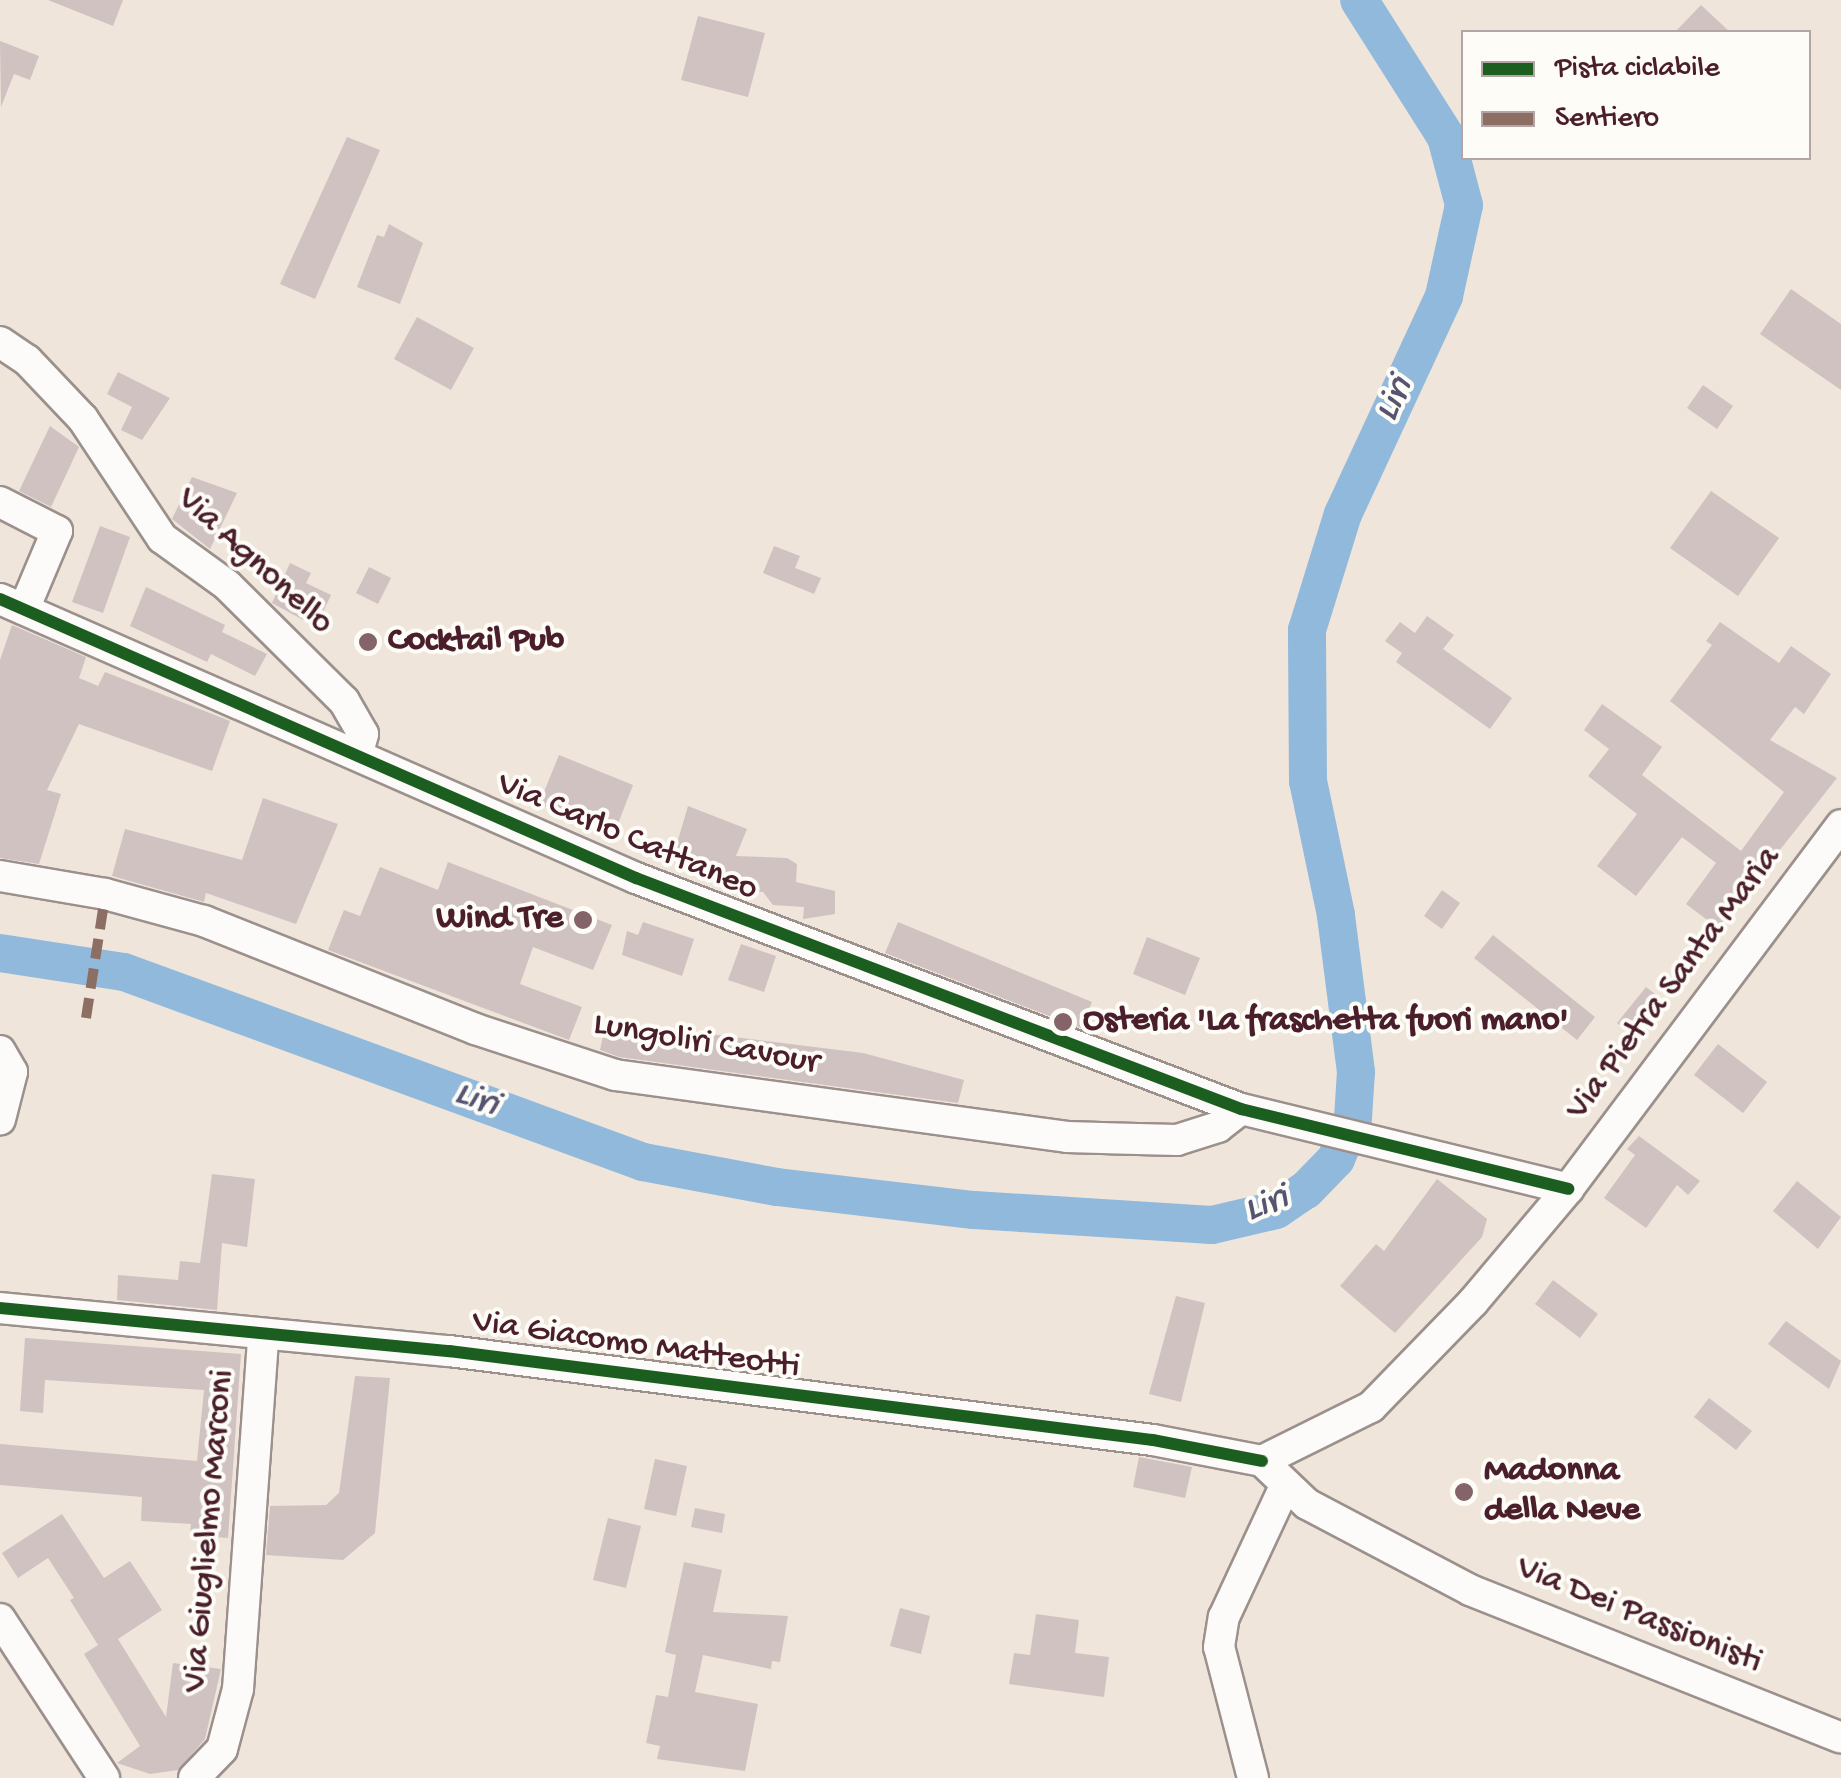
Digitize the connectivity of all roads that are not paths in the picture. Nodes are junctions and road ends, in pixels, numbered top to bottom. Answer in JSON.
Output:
{"nodes":[{"id":1,"x":0,"y":342,"type":"edge"},
{"id":2,"x":0,"y":502,"type":"edge"},
{"id":3,"x":12,"y":604,"type":"edge"},
{"id":4,"x":358,"y":753,"type":"junction"},
{"id":5,"x":1841,"y":825,"type":"edge"},
{"id":6,"x":0,"y":876,"type":"edge"},
{"id":7,"x":0,"y":1050,"type":"edge"},
{"id":8,"x":1252,"y":1112,"type":"junction"},
{"id":9,"x":0,"y":1119,"type":"edge"},
{"id":10,"x":1568,"y":1188,"type":"junction"},
{"id":11,"x":0,"y":1308,"type":"edge"},
{"id":12,"x":263,"y":1338,"type":"junction"},
{"id":13,"x":1262,"y":1461,"type":"junction"},
{"id":14,"x":1285,"y":1486,"type":"junction"},
{"id":15,"x":0,"y":1618,"type":"edge"},
{"id":16,"x":1841,"y":1738,"type":"edge"},
{"id":17,"x":104,"y":1778,"type":"edge"},
{"id":18,"x":194,"y":1778,"type":"edge"},
{"id":19,"x":1253,"y":1778,"type":"edge"}],
"edges":[{"from":1,"to":4,"type":"street","name":"Via Agnonello"},
{"from":2,"to":3,"type":"street"},
{"from":3,"to":4,"type":"street","name":"Via Carlo Cattaneo"},
{"from":4,"to":8,"type":"street","name":"Via Carlo Cattaneo"},
{"from":5,"to":10,"type":"street","name":"Via Pietra Santa Maria"},
{"from":6,"to":8,"type":"street","name":"Lungoliri Cavour"},
{"from":7,"to":9,"type":"street"},
{"from":8,"to":10,"type":"street","name":"Via Carlo Cattaneo"},
{"from":10,"to":13,"type":"street","name":"Via Pietra Santa Maria"},
{"from":11,"to":12,"type":"street","name":"Via Giacomo Matteotti"},
{"from":12,"to":13,"type":"street","name":"Via Giacomo Matteotti"},
{"from":12,"to":18,"type":"street","name":"Via Giuglielmo Marconi"},
{"from":13,"to":14,"type":"street","name":"Via Dei Passionisti"},
{"from":14,"to":16,"type":"street","name":"Via Dei Passionisti"},
{"from":14,"to":19,"type":"street"},
{"from":15,"to":17,"type":"street"}]}
